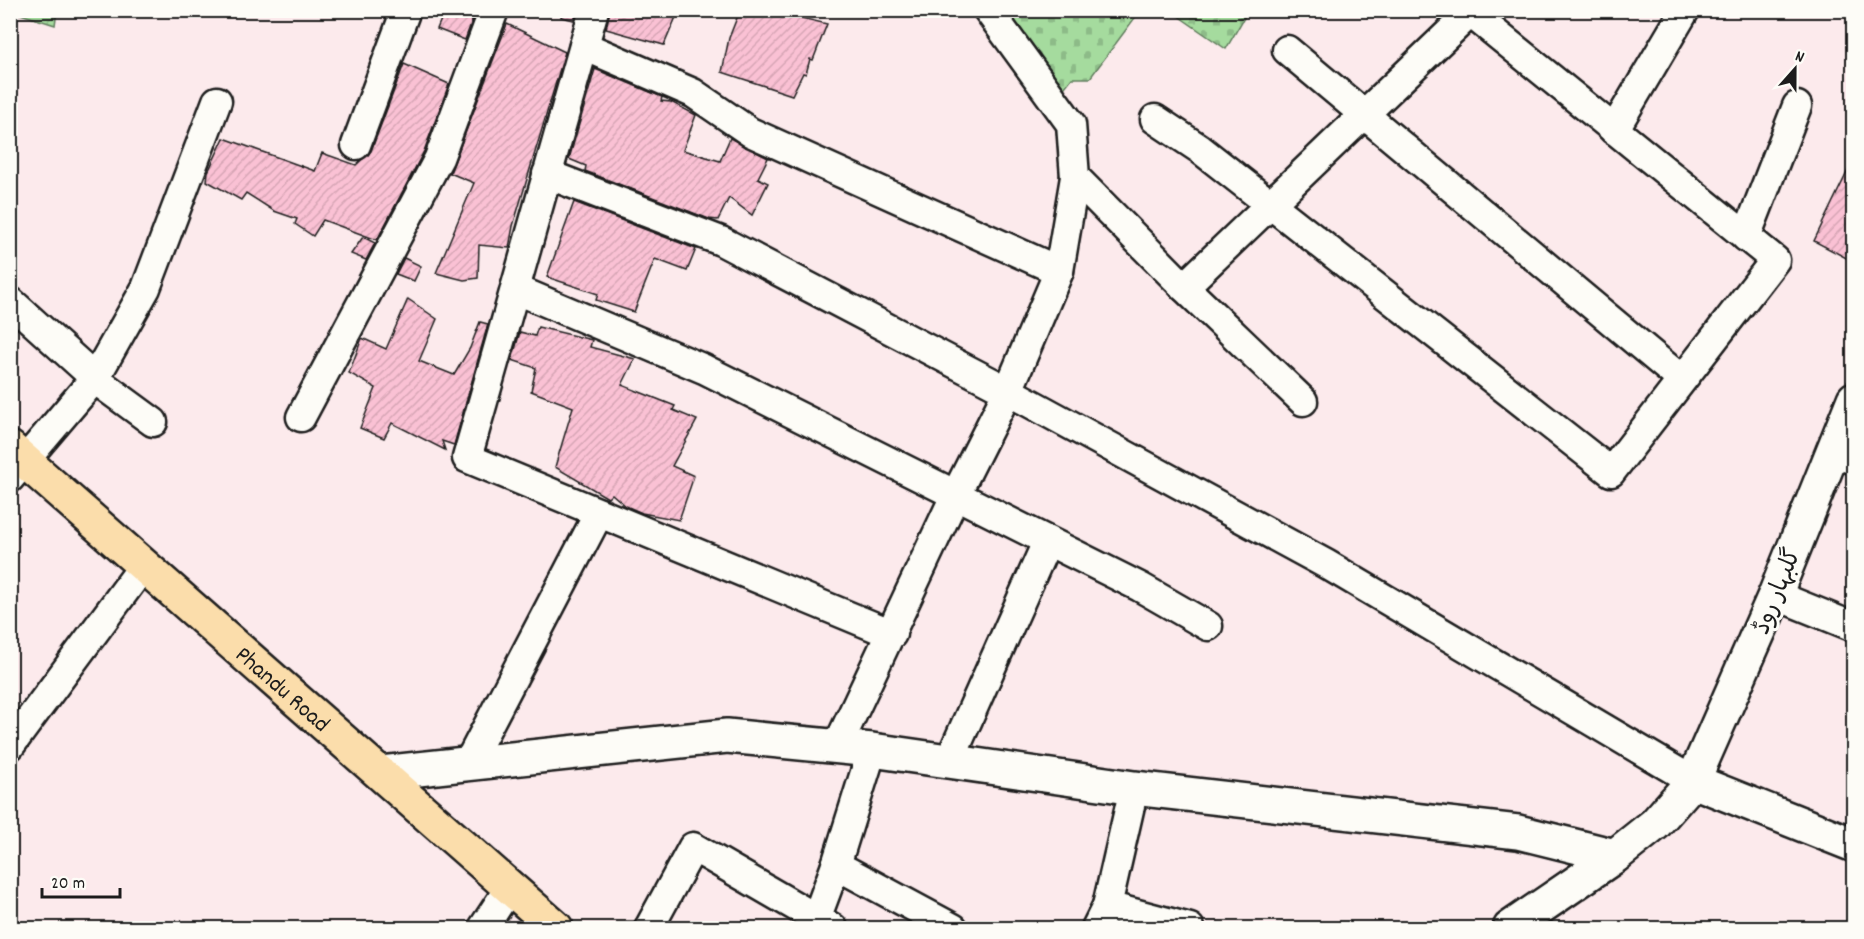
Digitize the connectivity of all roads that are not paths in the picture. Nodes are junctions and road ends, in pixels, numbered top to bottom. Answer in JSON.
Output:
{"nodes":[{"id":1,"x":406,"y":10,"type":"edge"},
{"id":2,"x":494,"y":10,"type":"edge"},
{"id":3,"x":594,"y":10,"type":"edge"},
{"id":4,"x":988,"y":10,"type":"edge"},
{"id":5,"x":1685,"y":10,"type":"edge"},
{"id":6,"x":1470,"y":11,"type":"edge"},
{"id":7,"x":584,"y":46,"type":"junction"},
{"id":8,"x":1287,"y":50,"type":"dead end"},
{"id":9,"x":217,"y":101,"type":"dead end"},
{"id":10,"x":1797,"y":106,"type":"dead end"},
{"id":11,"x":1366,"y":115,"type":"junction"},
{"id":12,"x":1155,"y":119,"type":"dead end"},
{"id":13,"x":1614,"y":130,"type":"junction"},
{"id":14,"x":356,"y":145,"type":"dead end"},
{"id":15,"x":547,"y":174,"type":"junction"},
{"id":16,"x":1075,"y":177,"type":"junction"},
{"id":17,"x":1271,"y":206,"type":"junction"},
{"id":18,"x":1746,"y":237,"type":"junction"},
{"id":19,"x":1059,"y":271,"type":"junction"},
{"id":20,"x":1184,"y":287,"type":"junction"},
{"id":21,"x":515,"y":289,"type":"junction"},
{"id":22,"x":12,"y":305,"type":"edge"},
{"id":23,"x":95,"y":378,"type":"junction"},
{"id":24,"x":1681,"y":379,"type":"junction"},
{"id":25,"x":1008,"y":391,"type":"junction"},
{"id":26,"x":1854,"y":399,"type":"edge"},
{"id":27,"x":1303,"y":401,"type":"dead end"},
{"id":28,"x":301,"y":417,"type":"dead end"},
{"id":29,"x":153,"y":422,"type":"dead end"},
{"id":30,"x":1842,"y":456,"type":"edge"},
{"id":31,"x":16,"y":463,"type":"edge"},
{"id":32,"x":955,"y":496,"type":"junction"},
{"id":33,"x":599,"y":513,"type":"junction"},
{"id":34,"x":1047,"y":542,"type":"junction"},
{"id":35,"x":144,"y":565,"type":"junction"},
{"id":36,"x":1775,"y":595,"type":"junction"},
{"id":37,"x":1208,"y":626,"type":"dead end"},
{"id":38,"x":1854,"y":627,"type":"edge"},
{"id":39,"x":892,"y":634,"type":"junction"},
{"id":40,"x":10,"y":746,"type":"edge"},
{"id":41,"x":837,"y":747,"type":"junction"},
{"id":42,"x":872,"y":750,"type":"junction"},
{"id":43,"x":949,"y":762,"type":"junction"},
{"id":44,"x":468,"y":764,"type":"junction"},
{"id":45,"x":381,"y":773,"type":"junction"},
{"id":46,"x":1694,"y":781,"type":"junction"},
{"id":47,"x":1134,"y":788,"type":"junction"},
{"id":48,"x":1854,"y":845,"type":"edge"},
{"id":49,"x":1615,"y":856,"type":"junction"},
{"id":50,"x":836,"y":865,"type":"junction"},
{"id":51,"x":510,"y":888,"type":"junction"},
{"id":52,"x":1101,"y":917,"type":"edge"},
{"id":53,"x":824,"y":924,"type":"edge"},
{"id":54,"x":483,"y":928,"type":"edge"},
{"id":55,"x":556,"y":928,"type":"edge"},
{"id":56,"x":649,"y":928,"type":"edge"},
{"id":57,"x":953,"y":928,"type":"edge"},
{"id":58,"x":1190,"y":928,"type":"edge"},
{"id":59,"x":1510,"y":928,"type":"edge"}],
"edges":[{"from":1,"to":14,"type":"street"},
{"from":2,"to":28,"type":"street"},
{"from":3,"to":7,"type":"street"},
{"from":4,"to":16,"type":"street"},
{"from":5,"to":13,"type":"street"},
{"from":6,"to":11,"type":"street"},
{"from":6,"to":13,"type":"street"},
{"from":7,"to":15,"type":"street"},
{"from":7,"to":19,"type":"street"},
{"from":8,"to":11,"type":"street"},
{"from":9,"to":23,"type":"street"},
{"from":10,"to":18,"type":"street"},
{"from":11,"to":17,"type":"street"},
{"from":11,"to":24,"type":"street"},
{"from":12,"to":17,"type":"street"},
{"from":13,"to":18,"type":"street"},
{"from":15,"to":21,"type":"street"},
{"from":15,"to":25,"type":"street"},
{"from":16,"to":19,"type":"street"},
{"from":16,"to":20,"type":"street"},
{"from":17,"to":20,"type":"street"},
{"from":17,"to":24,"type":"street"},
{"from":18,"to":24,"type":"street"},
{"from":19,"to":25,"type":"street"},
{"from":20,"to":27,"type":"street"},
{"from":21,"to":32,"type":"street"},
{"from":21,"to":33,"type":"street"},
{"from":22,"to":23,"type":"street"},
{"from":23,"to":29,"type":"street"},
{"from":23,"to":31,"type":"street"},
{"from":25,"to":32,"type":"street"},
{"from":25,"to":46,"type":"street"},
{"from":26,"to":30,"type":"street","name":"گلبہار روڈ"},
{"from":30,"to":36,"type":"street","name":"گلبہار روڈ"},
{"from":31,"to":35,"type":"main road","name":"Phandu Road"},
{"from":32,"to":34,"type":"street"},
{"from":32,"to":39,"type":"street"},
{"from":33,"to":39,"type":"street"},
{"from":33,"to":44,"type":"street"},
{"from":34,"to":37,"type":"street"},
{"from":34,"to":43,"type":"street"},
{"from":35,"to":40,"type":"street"},
{"from":35,"to":45,"type":"main road","name":"Phandu Road"},
{"from":36,"to":38,"type":"street"},
{"from":36,"to":46,"type":"street","name":"گلبہار روڈ"},
{"from":39,"to":41,"type":"street"},
{"from":41,"to":42,"type":"street"},
{"from":41,"to":44,"type":"street"},
{"from":42,"to":43,"type":"street"},
{"from":42,"to":50,"type":"street"},
{"from":43,"to":47,"type":"street"},
{"from":44,"to":45,"type":"street"},
{"from":45,"to":51,"type":"main road","name":"Phandu Road"},
{"from":46,"to":48,"type":"street"},
{"from":46,"to":49,"type":"street","name":"گلبہار روڈ"},
{"from":47,"to":49,"type":"street"},
{"from":47,"to":52,"type":"street"},
{"from":49,"to":59,"type":"street","name":"گلبہار روڈ"},
{"from":50,"to":53,"type":"street"},
{"from":50,"to":57,"type":"street"},
{"from":51,"to":54,"type":"street"},
{"from":51,"to":55,"type":"main road","name":"Phandu Road"},
{"from":52,"to":58,"type":"street"},
{"from":53,"to":56,"type":"street"}]}
